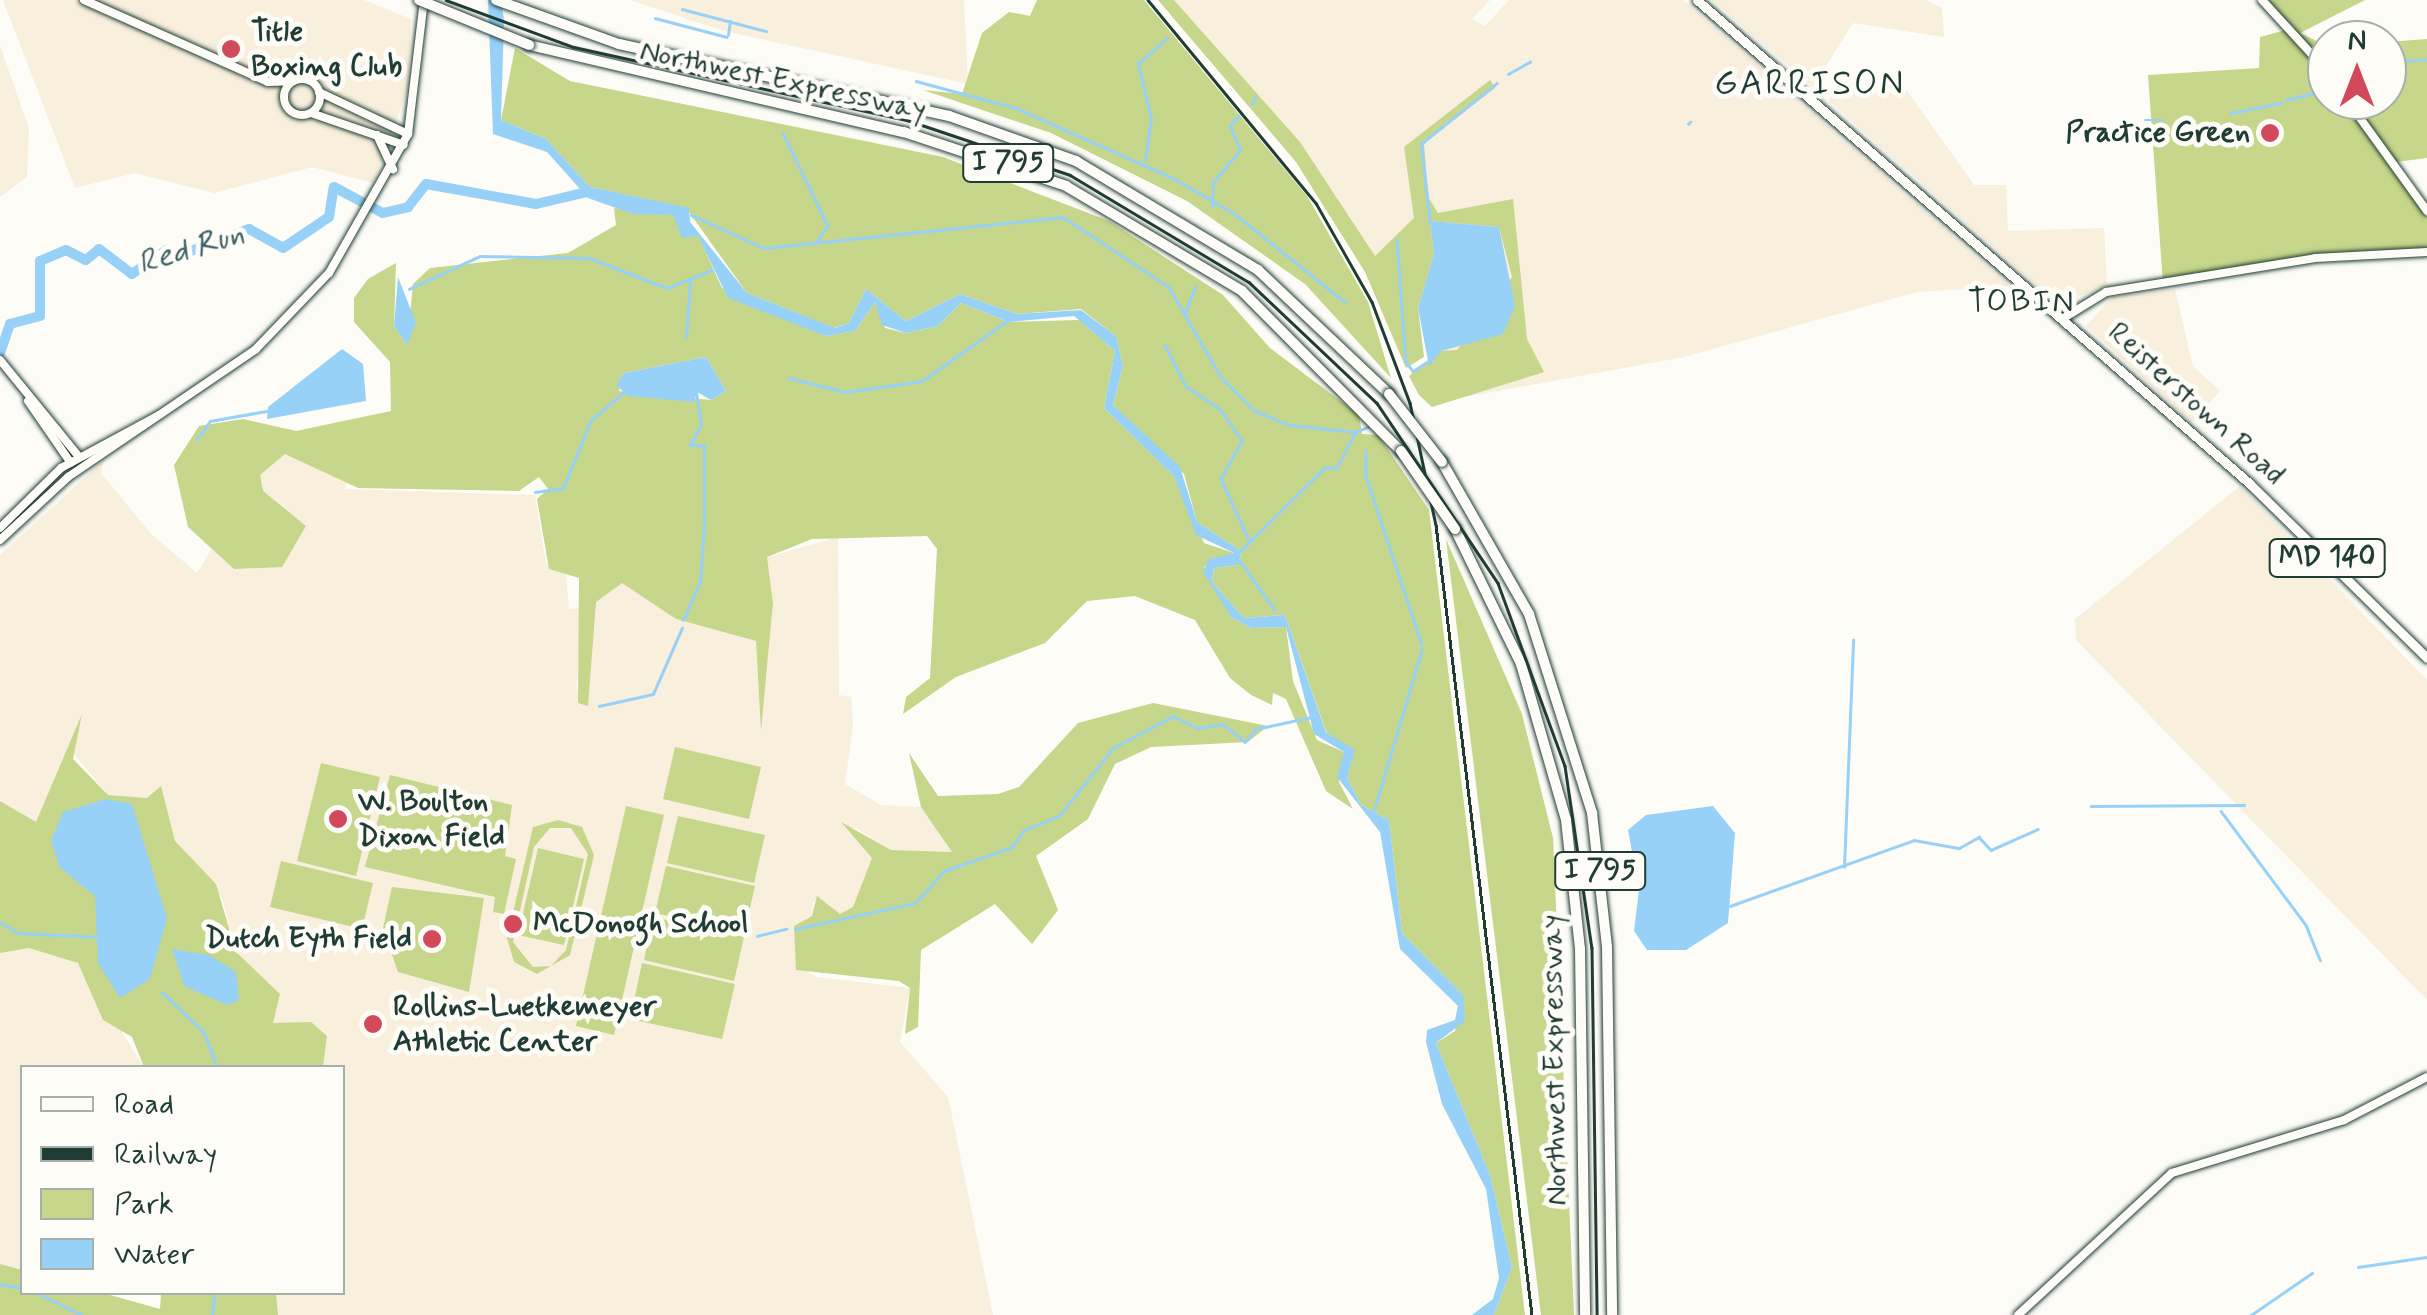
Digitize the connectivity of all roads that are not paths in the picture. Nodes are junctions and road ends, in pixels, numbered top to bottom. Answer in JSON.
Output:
{"nodes":[{"id":1,"x":84,"y":0,"type":"edge"},
{"id":2,"x":422,"y":0,"type":"edge"},
{"id":3,"x":496,"y":0,"type":"edge"},
{"id":4,"x":1698,"y":0,"type":"edge"},
{"id":5,"x":2262,"y":0,"type":"edge"},
{"id":6,"x":523,"y":6,"type":"edge"},
{"id":7,"x":2307,"y":49,"type":"edge"},
{"id":8,"x":292,"y":81,"type":"junction"},
{"id":9,"x":268,"y":82,"type":"junction"},
{"id":10,"x":320,"y":92,"type":"junction"},
{"id":11,"x":284,"y":101,"type":"junction"},
{"id":12,"x":312,"y":113,"type":"junction"},
{"id":13,"x":2361,"y":120,"type":"edge"},
{"id":14,"x":408,"y":134,"type":"junction"},
{"id":15,"x":377,"y":135,"type":"junction"},
{"id":16,"x":404,"y":145,"type":"junction"},
{"id":17,"x":393,"y":170,"type":"junction"},
{"id":18,"x":2427,"y":211,"type":"edge"},
{"id":19,"x":2427,"y":252,"type":"edge"},
{"id":20,"x":2062,"y":318,"type":"junction"},
{"id":21,"x":0,"y":360,"type":"edge"},
{"id":22,"x":159,"y":415,"type":"junction"},
{"id":23,"x":74,"y":459,"type":"junction"},
{"id":24,"x":85,"y":465,"type":"junction"},
{"id":25,"x":76,"y":471,"type":"junction"},
{"id":26,"x":0,"y":528,"type":"edge"},
{"id":27,"x":0,"y":540,"type":"edge"},
{"id":28,"x":2427,"y":658,"type":"edge"},
{"id":29,"x":2427,"y":1077,"type":"edge"},
{"id":30,"x":1585,"y":1315,"type":"edge"},
{"id":31,"x":1612,"y":1315,"type":"edge"},
{"id":32,"x":2018,"y":1315,"type":"edge"}],
"edges":[{"from":1,"to":9,"type":"main road"},
{"from":2,"to":14,"type":"main road"},
{"from":2,"to":30,"type":"highway","name":"Northwest Expressway","number":"I 795","bridge":true},
{"from":3,"to":6,"type":"highway","name":"Northwest Expressway","number":"I 795"},
{"from":4,"to":20,"type":"main road","name":"Reisterstown Road","number":"MD 140"},
{"from":5,"to":7,"type":"main road"},
{"from":6,"to":31,"type":"highway","name":"Northwest Expressway","number":"I 795","bridge":true},
{"from":8,"to":9,"type":"main road"},
{"from":8,"to":10,"type":"main road"},
{"from":8,"to":11,"type":"main road"},
{"from":9,"to":11,"type":"main road"},
{"from":10,"to":12,"type":"main road"},
{"from":10,"to":14,"type":"main road"},
{"from":11,"to":12,"type":"main road"},
{"from":12,"to":15,"type":"main road"},
{"from":13,"to":18,"type":"main road"},
{"from":14,"to":16,"type":"main road"},
{"from":15,"to":16,"type":"main road"},
{"from":15,"to":17,"type":"main road"},
{"from":16,"to":17,"type":"main road"},
{"from":17,"to":22,"type":"main road"},
{"from":19,"to":20,"type":"main road"},
{"from":20,"to":28,"type":"main road","name":"Reisterstown Road","number":"MD 140"},
{"from":21,"to":23,"type":"main road"},
{"from":22,"to":23,"type":"main road"},
{"from":22,"to":24,"type":"main road"},
{"from":23,"to":24,"type":"main road"},
{"from":23,"to":25,"type":"main road"},
{"from":23,"to":26,"type":"main road"},
{"from":24,"to":25,"type":"main road"},
{"from":25,"to":27,"type":"main road"},
{"from":29,"to":32,"type":"main road"}]}
